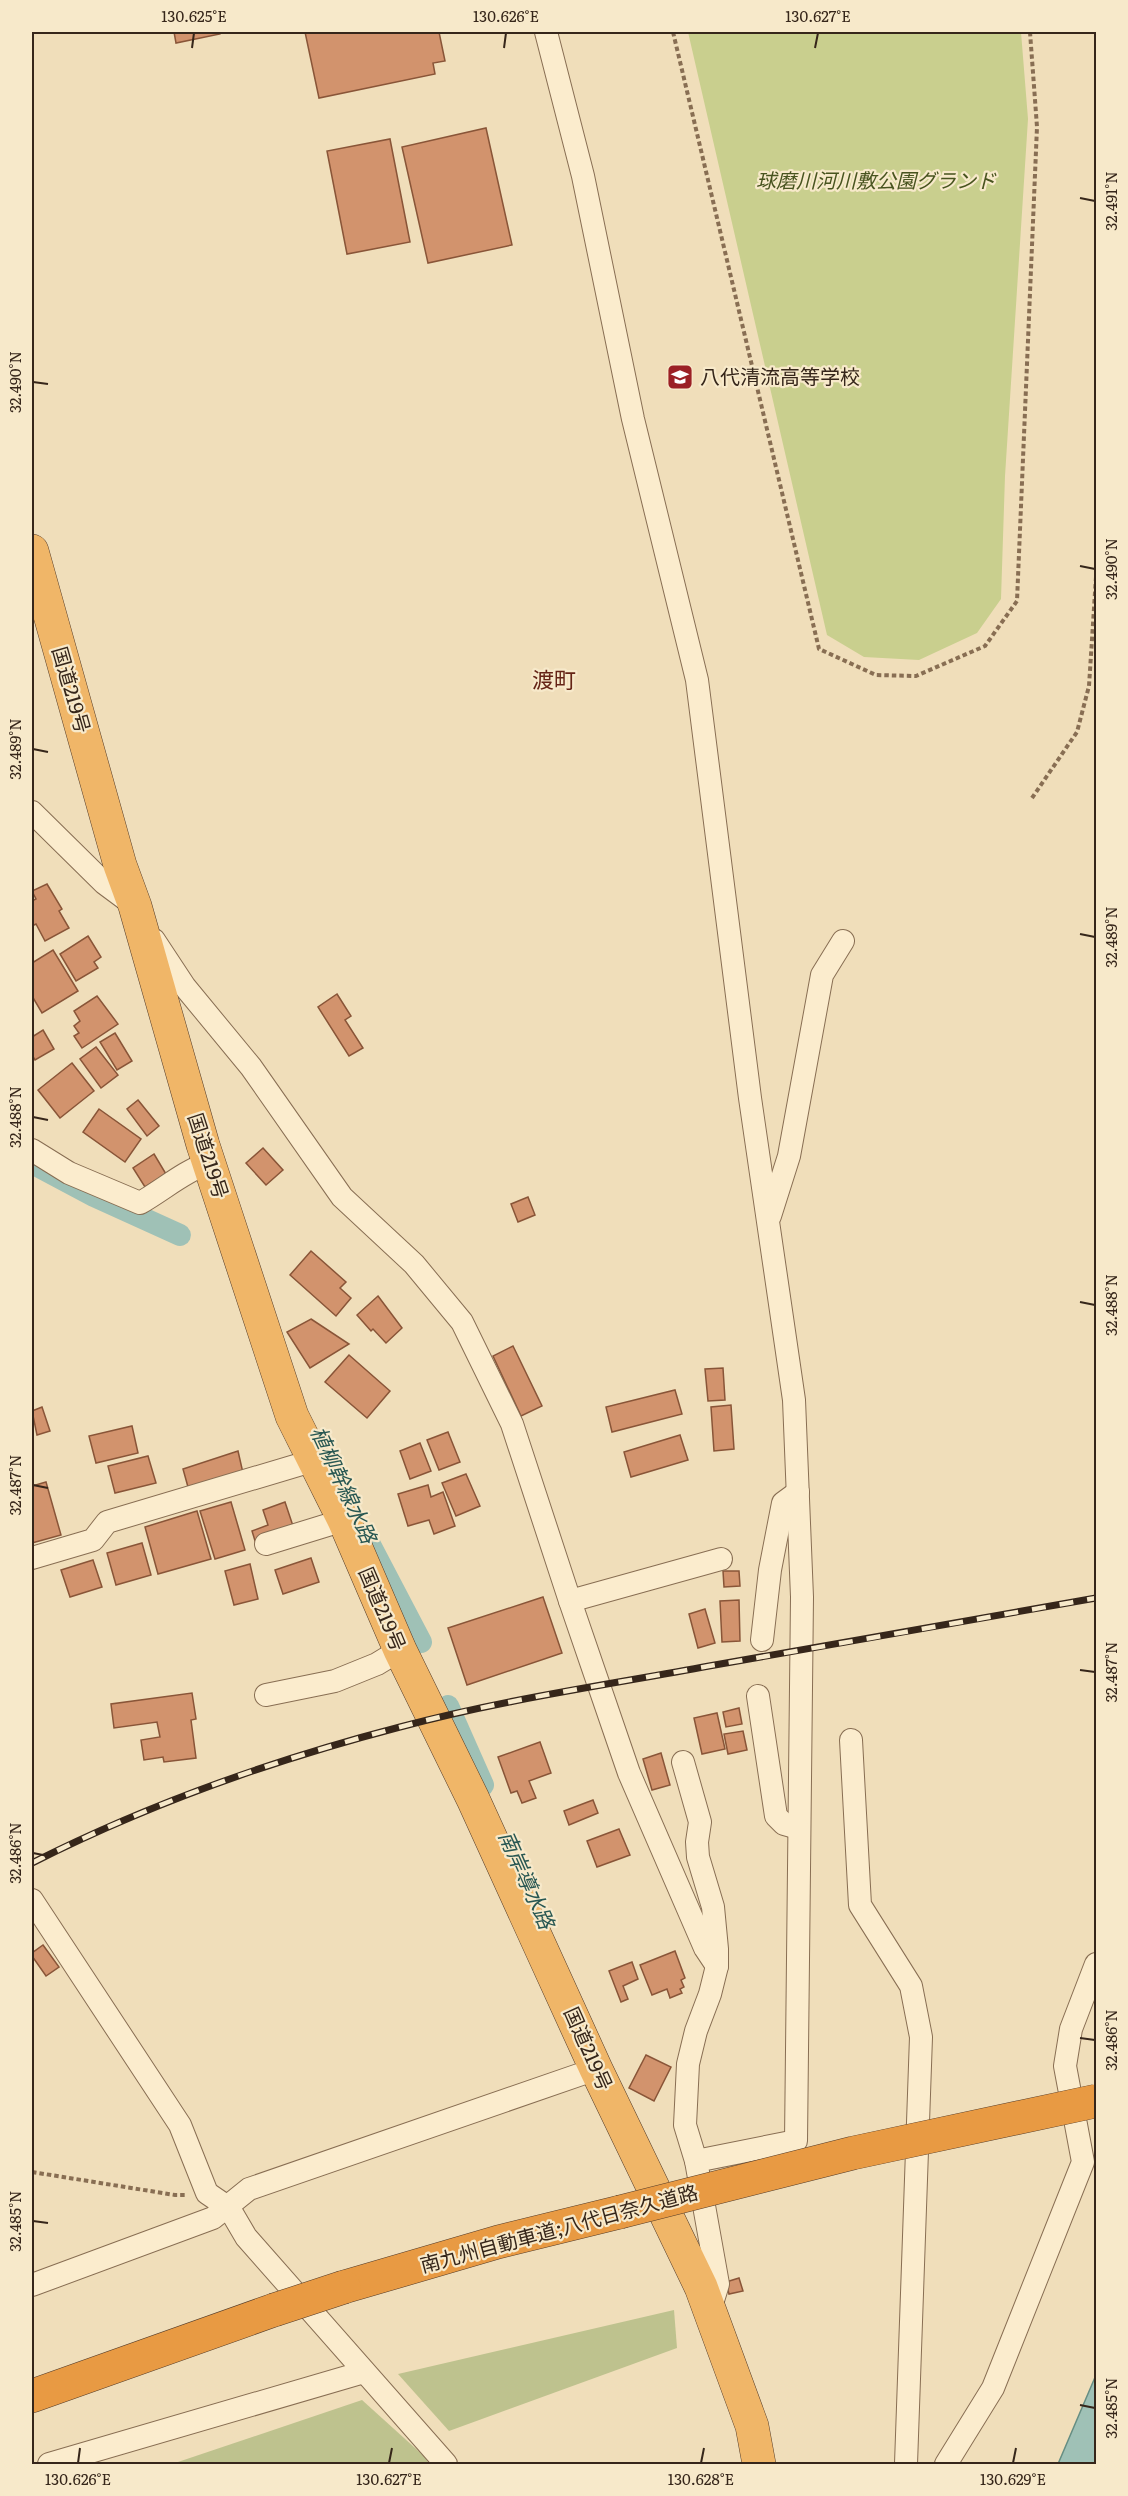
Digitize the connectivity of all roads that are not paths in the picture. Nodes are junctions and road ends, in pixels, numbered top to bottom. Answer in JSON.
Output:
{"nodes":[{"id":1,"x":546,"y":32,"type":"edge"},
{"id":2,"x":32,"y":551,"type":"edge"},
{"id":3,"x":32,"y":812,"type":"edge"},
{"id":4,"x":135,"y":906,"type":"junction"},
{"id":5,"x":843,"y":941,"type":"dead end"},
{"id":6,"x":32,"y":1150,"type":"edge"},
{"id":7,"x":208,"y":1163,"type":"junction"},
{"id":8,"x":768,"y":1220,"type":"junction"},
{"id":9,"x":315,"y":1461,"type":"junction"},
{"id":10,"x":798,"y":1492,"type":"junction"},
{"id":11,"x":344,"y":1520,"type":"junction"},
{"id":12,"x":266,"y":1544,"type":"dead end"},
{"id":13,"x":32,"y":1558,"type":"edge"},
{"id":14,"x":721,"y":1559,"type":"dead end"},
{"id":15,"x":570,"y":1601,"type":"junction"},
{"id":16,"x":762,"y":1640,"type":"dead end"},
{"id":17,"x":400,"y":1650,"type":"junction"},
{"id":18,"x":266,"y":1695,"type":"dead end"},
{"id":19,"x":758,"y":1696,"type":"dead end"},
{"id":20,"x":851,"y":1740,"type":"dead end"},
{"id":21,"x":683,"y":1762,"type":"dead end"},
{"id":22,"x":798,"y":1828,"type":"junction"},
{"id":23,"x":32,"y":1900,"type":"edge"},
{"id":24,"x":1096,"y":1964,"type":"edge"},
{"id":25,"x":717,"y":1966,"type":"junction"},
{"id":26,"x":596,"y":2069,"type":"junction"},
{"id":27,"x":1096,"y":2101,"type":"edge"},
{"id":28,"x":696,"y":2161,"type":"junction"},
{"id":29,"x":229,"y":2208,"type":"junction"},
{"id":30,"x":32,"y":2285,"type":"edge"},
{"id":31,"x":710,"y":2310,"type":"junction"},
{"id":32,"x":364,"y":2372,"type":"junction"},
{"id":33,"x":32,"y":2396,"type":"edge"},
{"id":34,"x":49,"y":2464,"type":"edge"},
{"id":35,"x":446,"y":2464,"type":"edge"},
{"id":36,"x":759,"y":2464,"type":"edge"},
{"id":37,"x":906,"y":2464,"type":"edge"},
{"id":38,"x":946,"y":2464,"type":"edge"}],
"edges":[{"from":1,"to":8,"type":"street"},
{"from":2,"to":4,"type":"highway","name":"国道219号"},
{"from":3,"to":4,"type":"street"},
{"from":4,"to":7,"type":"highway","name":"国道219号"},
{"from":4,"to":15,"type":"street"},
{"from":5,"to":8,"type":"street"},
{"from":6,"to":7,"type":"street"},
{"from":7,"to":9,"type":"highway","name":"国道219号"},
{"from":8,"to":10,"type":"street"},
{"from":9,"to":11,"type":"highway","name":"国道219号"},
{"from":9,"to":13,"type":"street"},
{"from":10,"to":16,"type":"street"},
{"from":10,"to":22,"type":"street"},
{"from":11,"to":12,"type":"street"},
{"from":11,"to":17,"type":"highway","name":"国道219号"},
{"from":14,"to":15,"type":"street"},
{"from":15,"to":25,"type":"street"},
{"from":17,"to":18,"type":"street"},
{"from":17,"to":26,"type":"highway","name":"国道219号"},
{"from":19,"to":22,"type":"street"},
{"from":20,"to":37,"type":"street"},
{"from":21,"to":25,"type":"street"},
{"from":22,"to":28,"type":"street"},
{"from":23,"to":29,"type":"street"},
{"from":24,"to":38,"type":"street"},
{"from":25,"to":28,"type":"street"},
{"from":26,"to":29,"type":"street"},
{"from":26,"to":31,"type":"highway","name":"国道219号"},
{"from":27,"to":33,"type":"highway","name":"南九州自動車道;八代日奈久道路","bridge":true},
{"from":28,"to":31,"type":"street"},
{"from":29,"to":30,"type":"street"},
{"from":29,"to":32,"type":"street"},
{"from":31,"to":36,"type":"highway","name":"国道219号"},
{"from":32,"to":34,"type":"street"},
{"from":32,"to":35,"type":"street"}]}
